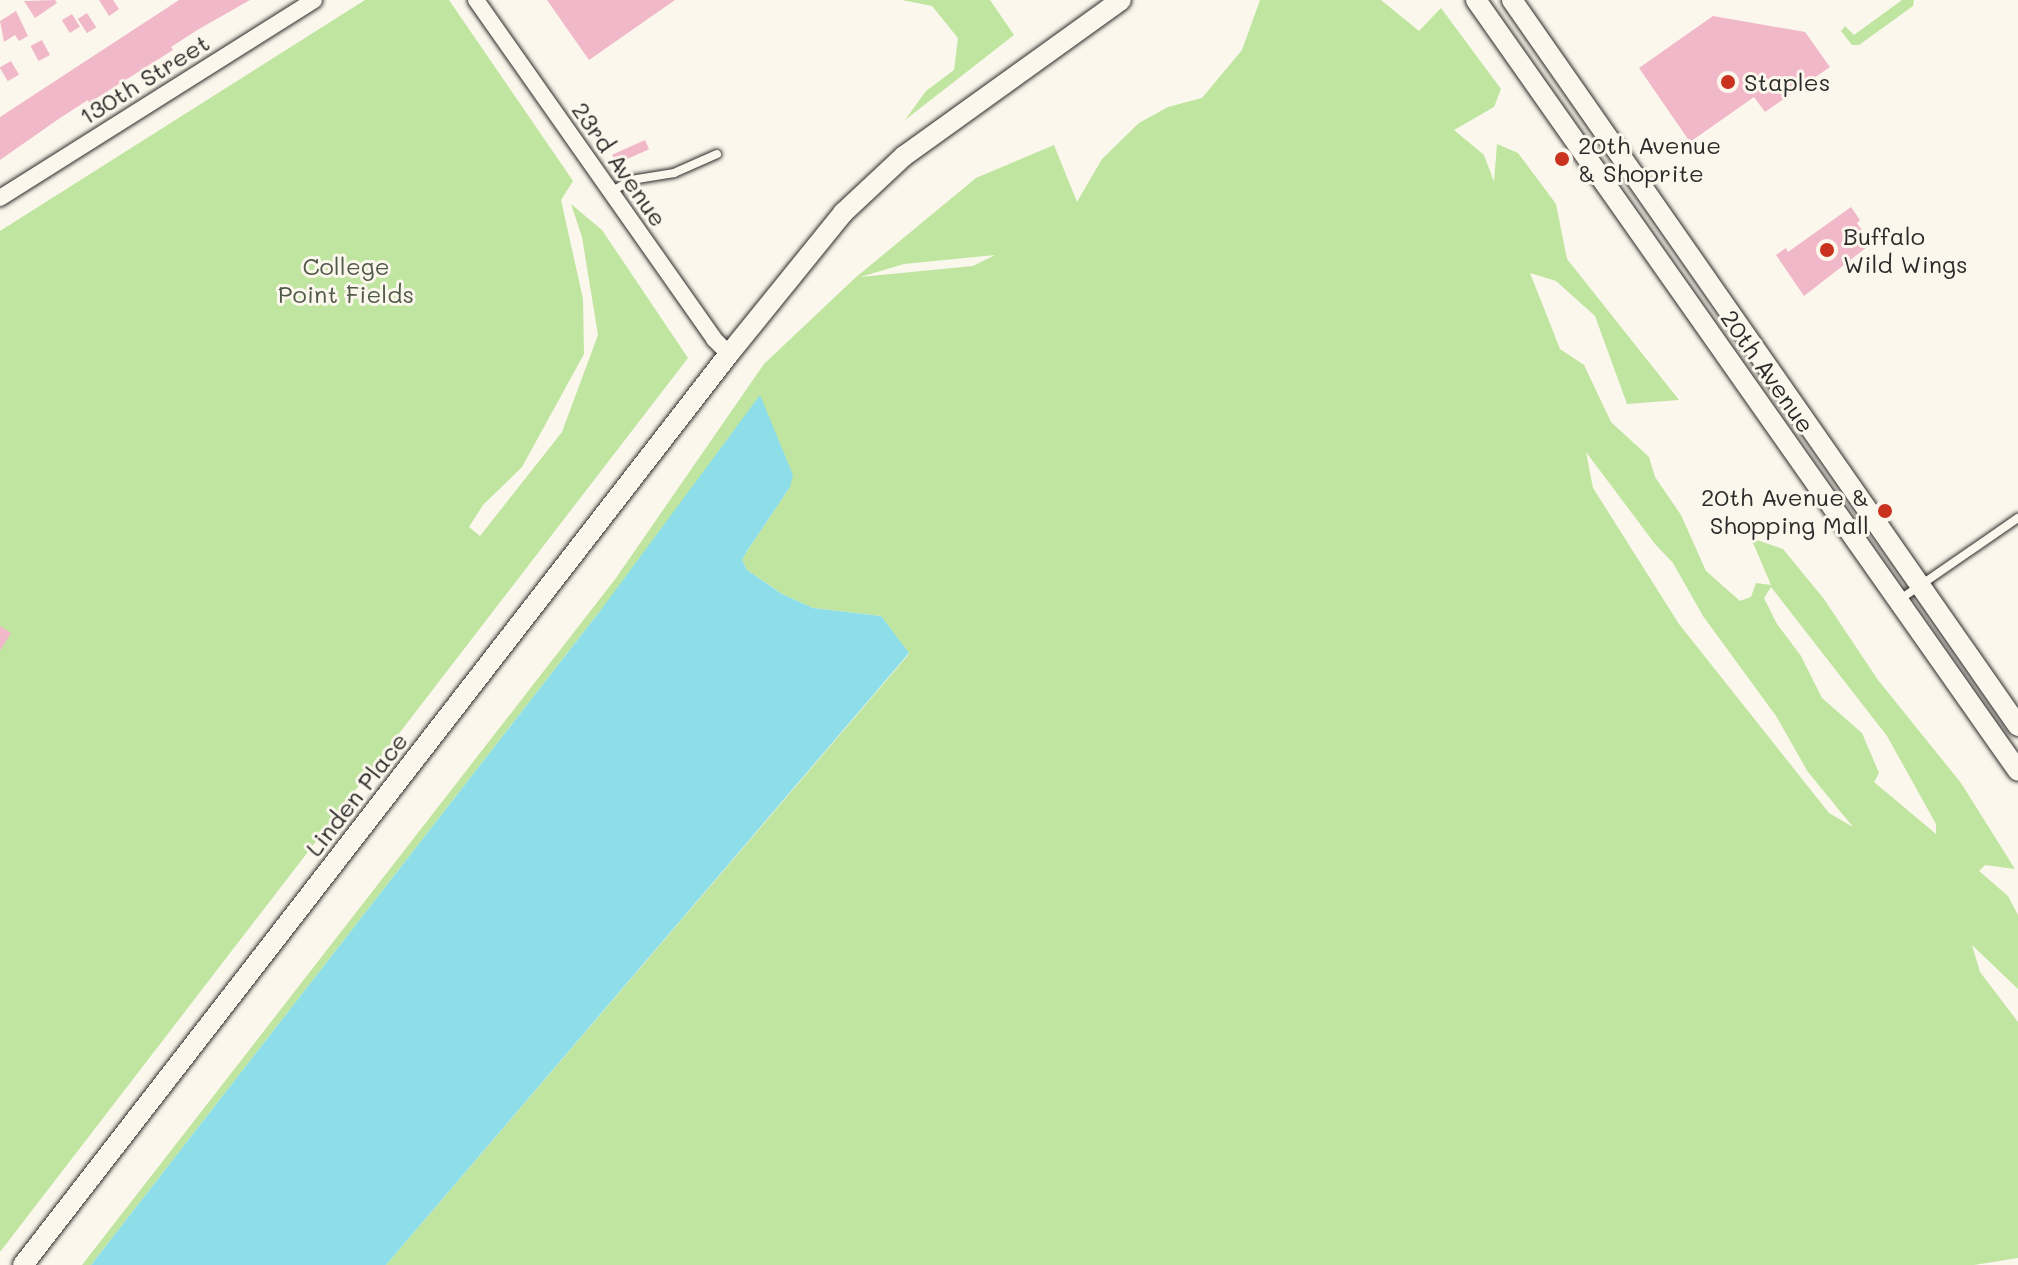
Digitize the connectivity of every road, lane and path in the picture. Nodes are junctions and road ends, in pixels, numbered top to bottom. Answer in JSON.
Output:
{"nodes":[{"id":1,"x":314,"y":0,"type":"edge"},
{"id":2,"x":476,"y":0,"type":"edge"},
{"id":3,"x":1121,"y":0,"type":"edge"},
{"id":4,"x":1476,"y":0,"type":"edge"},
{"id":5,"x":1512,"y":0,"type":"edge"},
{"id":6,"x":717,"y":154,"type":"dead end"},
{"id":7,"x":610,"y":192,"type":"junction"},
{"id":8,"x":0,"y":198,"type":"edge"},
{"id":9,"x":729,"y":354,"type":"junction"},
{"id":10,"x":2018,"y":518,"type":"edge"},
{"id":11,"x":1919,"y":586,"type":"junction"},
{"id":12,"x":1898,"y":601,"type":"junction"},
{"id":13,"x":2018,"y":726,"type":"edge"},
{"id":14,"x":2018,"y":771,"type":"edge"},
{"id":15,"x":23,"y":1265,"type":"edge"}],
"edges":[{"from":1,"to":8,"type":"street","name":"130th Street"},
{"from":2,"to":7,"type":"street","name":"23rd Avenue"},
{"from":3,"to":9,"type":"street","name":"Linden Place"},
{"from":4,"to":12,"type":"street","name":"20th Avenue"},
{"from":5,"to":11,"type":"street","name":"20th Avenue"},
{"from":6,"to":7,"type":"lane"},
{"from":7,"to":9,"type":"street","name":"23rd Avenue"},
{"from":9,"to":15,"type":"street","name":"Linden Place"},
{"from":10,"to":11,"type":"lane"},
{"from":11,"to":12,"type":"lane"},
{"from":11,"to":13,"type":"street","name":"20th Avenue"},
{"from":12,"to":14,"type":"street","name":"20th Avenue"}]}
